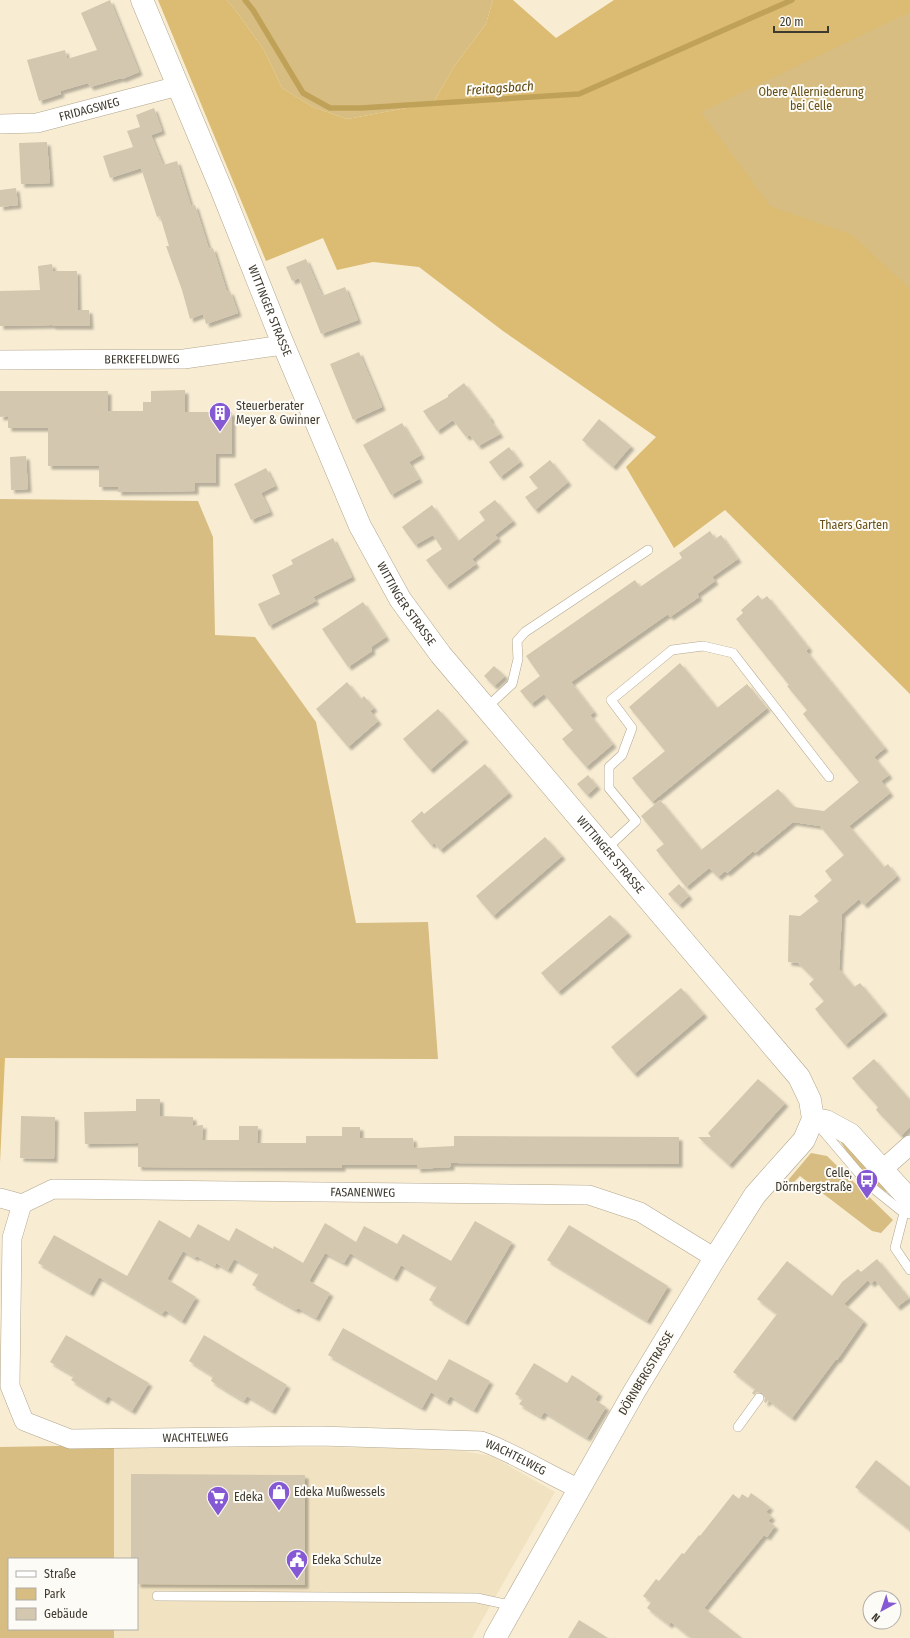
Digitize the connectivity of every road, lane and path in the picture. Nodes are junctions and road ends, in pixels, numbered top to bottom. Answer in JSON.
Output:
{"nodes":[{"id":1,"x":142,"y":0,"type":"edge"},
{"id":2,"x":178,"y":86,"type":"junction"},
{"id":3,"x":0,"y":124,"type":"edge"},
{"id":4,"x":284,"y":345,"type":"junction"},
{"id":5,"x":0,"y":360,"type":"edge"},
{"id":6,"x":648,"y":550,"type":"dead end"},
{"id":7,"x":486,"y":708,"type":"junction"},
{"id":8,"x":829,"y":777,"type":"dead end"},
{"id":9,"x":606,"y":849,"type":"junction"},
{"id":10,"x":813,"y":1119,"type":"junction"},
{"id":11,"x":910,"y":1145,"type":"edge"},
{"id":12,"x":882,"y":1170,"type":"junction"},
{"id":13,"x":0,"y":1198,"type":"edge"},
{"id":14,"x":22,"y":1204,"type":"junction"},
{"id":15,"x":908,"y":1209,"type":"edge"},
{"id":16,"x":715,"y":1258,"type":"junction"},
{"id":17,"x":910,"y":1270,"type":"edge"},
{"id":18,"x":758,"y":1398,"type":"dead end"},
{"id":19,"x":738,"y":1427,"type":"dead end"},
{"id":20,"x":580,"y":1489,"type":"junction"},
{"id":21,"x":157,"y":1596,"type":"dead end"},
{"id":22,"x":514,"y":1606,"type":"junction"},
{"id":23,"x":495,"y":1638,"type":"edge"}],
"edges":[{"from":1,"to":2,"type":"main road","name":"WITTINGER STRASSE"},
{"from":2,"to":3,"type":"street","name":"FRIDAGSWEG"},
{"from":2,"to":4,"type":"main road","name":"WITTINGER STRASSE"},
{"from":4,"to":5,"type":"street","name":"BERKEFELDWEG"},
{"from":4,"to":7,"type":"main road","name":"WITTINGER STRASSE"},
{"from":6,"to":7,"type":"lane"},
{"from":7,"to":9,"type":"main road","name":"WITTINGER STRASSE"},
{"from":8,"to":9,"type":"lane"},
{"from":9,"to":10,"type":"main road","name":"WITTINGER STRASSE"},
{"from":10,"to":12,"type":"main road"},
{"from":10,"to":15,"type":"lane"},
{"from":10,"to":16,"type":"main road","name":"DÖRNBERGSTRASSE"},
{"from":11,"to":12,"type":"street"},
{"from":12,"to":15,"type":"main road"},
{"from":13,"to":14,"type":"street"},
{"from":14,"to":16,"type":"street","name":"FASANENWEG"},
{"from":14,"to":20,"type":"street","name":"WACHTELWEG"},
{"from":15,"to":17,"type":"lane"},
{"from":16,"to":20,"type":"main road","name":"DÖRNBERGSTRASSE"},
{"from":18,"to":19,"type":"lane"},
{"from":20,"to":22,"type":"main road","name":"DÖRNBERGSTRASSE"},
{"from":21,"to":22,"type":"lane"},
{"from":22,"to":23,"type":"main road","name":"DÖRNBERGSTRASSE"}]}
